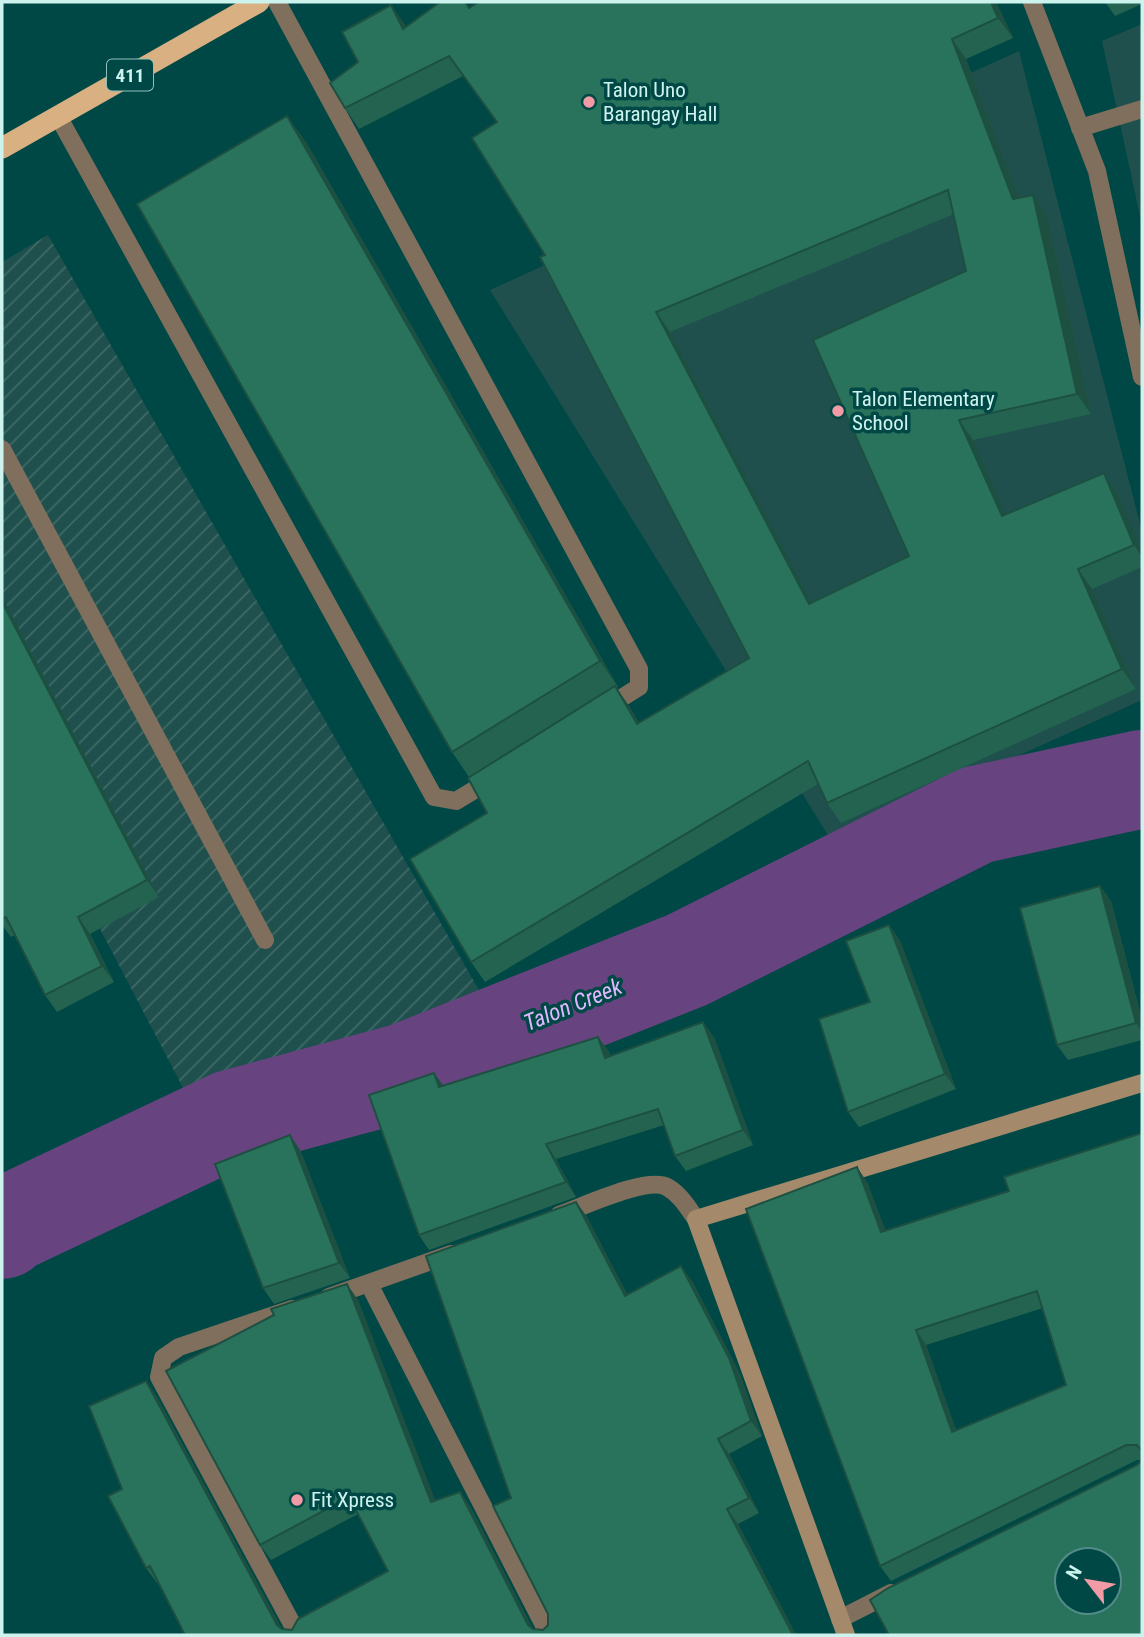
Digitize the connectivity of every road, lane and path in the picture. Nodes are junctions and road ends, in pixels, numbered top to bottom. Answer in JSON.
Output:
{"nodes":[{"id":1,"x":259,"y":2,"type":"edge"},
{"id":2,"x":277,"y":2,"type":"edge"},
{"id":3,"x":1032,"y":2,"type":"edge"},
{"id":4,"x":1142,"y":109,"type":"edge"},
{"id":5,"x":58,"y":116,"type":"junction"},
{"id":6,"x":1080,"y":128,"type":"junction"},
{"id":7,"x":2,"y":148,"type":"edge"},
{"id":8,"x":1142,"y":377,"type":"edge"},
{"id":9,"x":2,"y":449,"type":"edge"},
{"id":10,"x":593,"y":716,"type":"edge"},
{"id":11,"x":513,"y":766,"type":"edge"},
{"id":12,"x":265,"y":940,"type":"dead end"},
{"id":13,"x":1142,"y":1083,"type":"edge"},
{"id":14,"x":696,"y":1219,"type":"junction"},
{"id":15,"x":547,"y":1220,"type":"edge"},
{"id":16,"x":471,"y":1247,"type":"edge"},
{"id":17,"x":369,"y":1284,"type":"junction"},
{"id":18,"x":913,"y":1583,"type":"edge"},
{"id":19,"x":843,"y":1627,"type":"edge"},
{"id":20,"x":298,"y":1635,"type":"edge"},
{"id":21,"x":549,"y":1635,"type":"edge"}],
"edges":[{"from":1,"to":5,"type":"highway","number":"411"},
{"from":2,"to":10,"type":"street"},
{"from":3,"to":6,"type":"street"},
{"from":4,"to":6,"type":"street"},
{"from":5,"to":7,"type":"highway","number":"411"},
{"from":5,"to":11,"type":"street"},
{"from":6,"to":8,"type":"street"},
{"from":9,"to":12,"type":"street"},
{"from":13,"to":14,"type":"street"},
{"from":14,"to":15,"type":"street"},
{"from":14,"to":19,"type":"street"},
{"from":16,"to":17,"type":"street"},
{"from":17,"to":20,"type":"street"},
{"from":17,"to":21,"type":"street"},
{"from":18,"to":19,"type":"street"}]}
